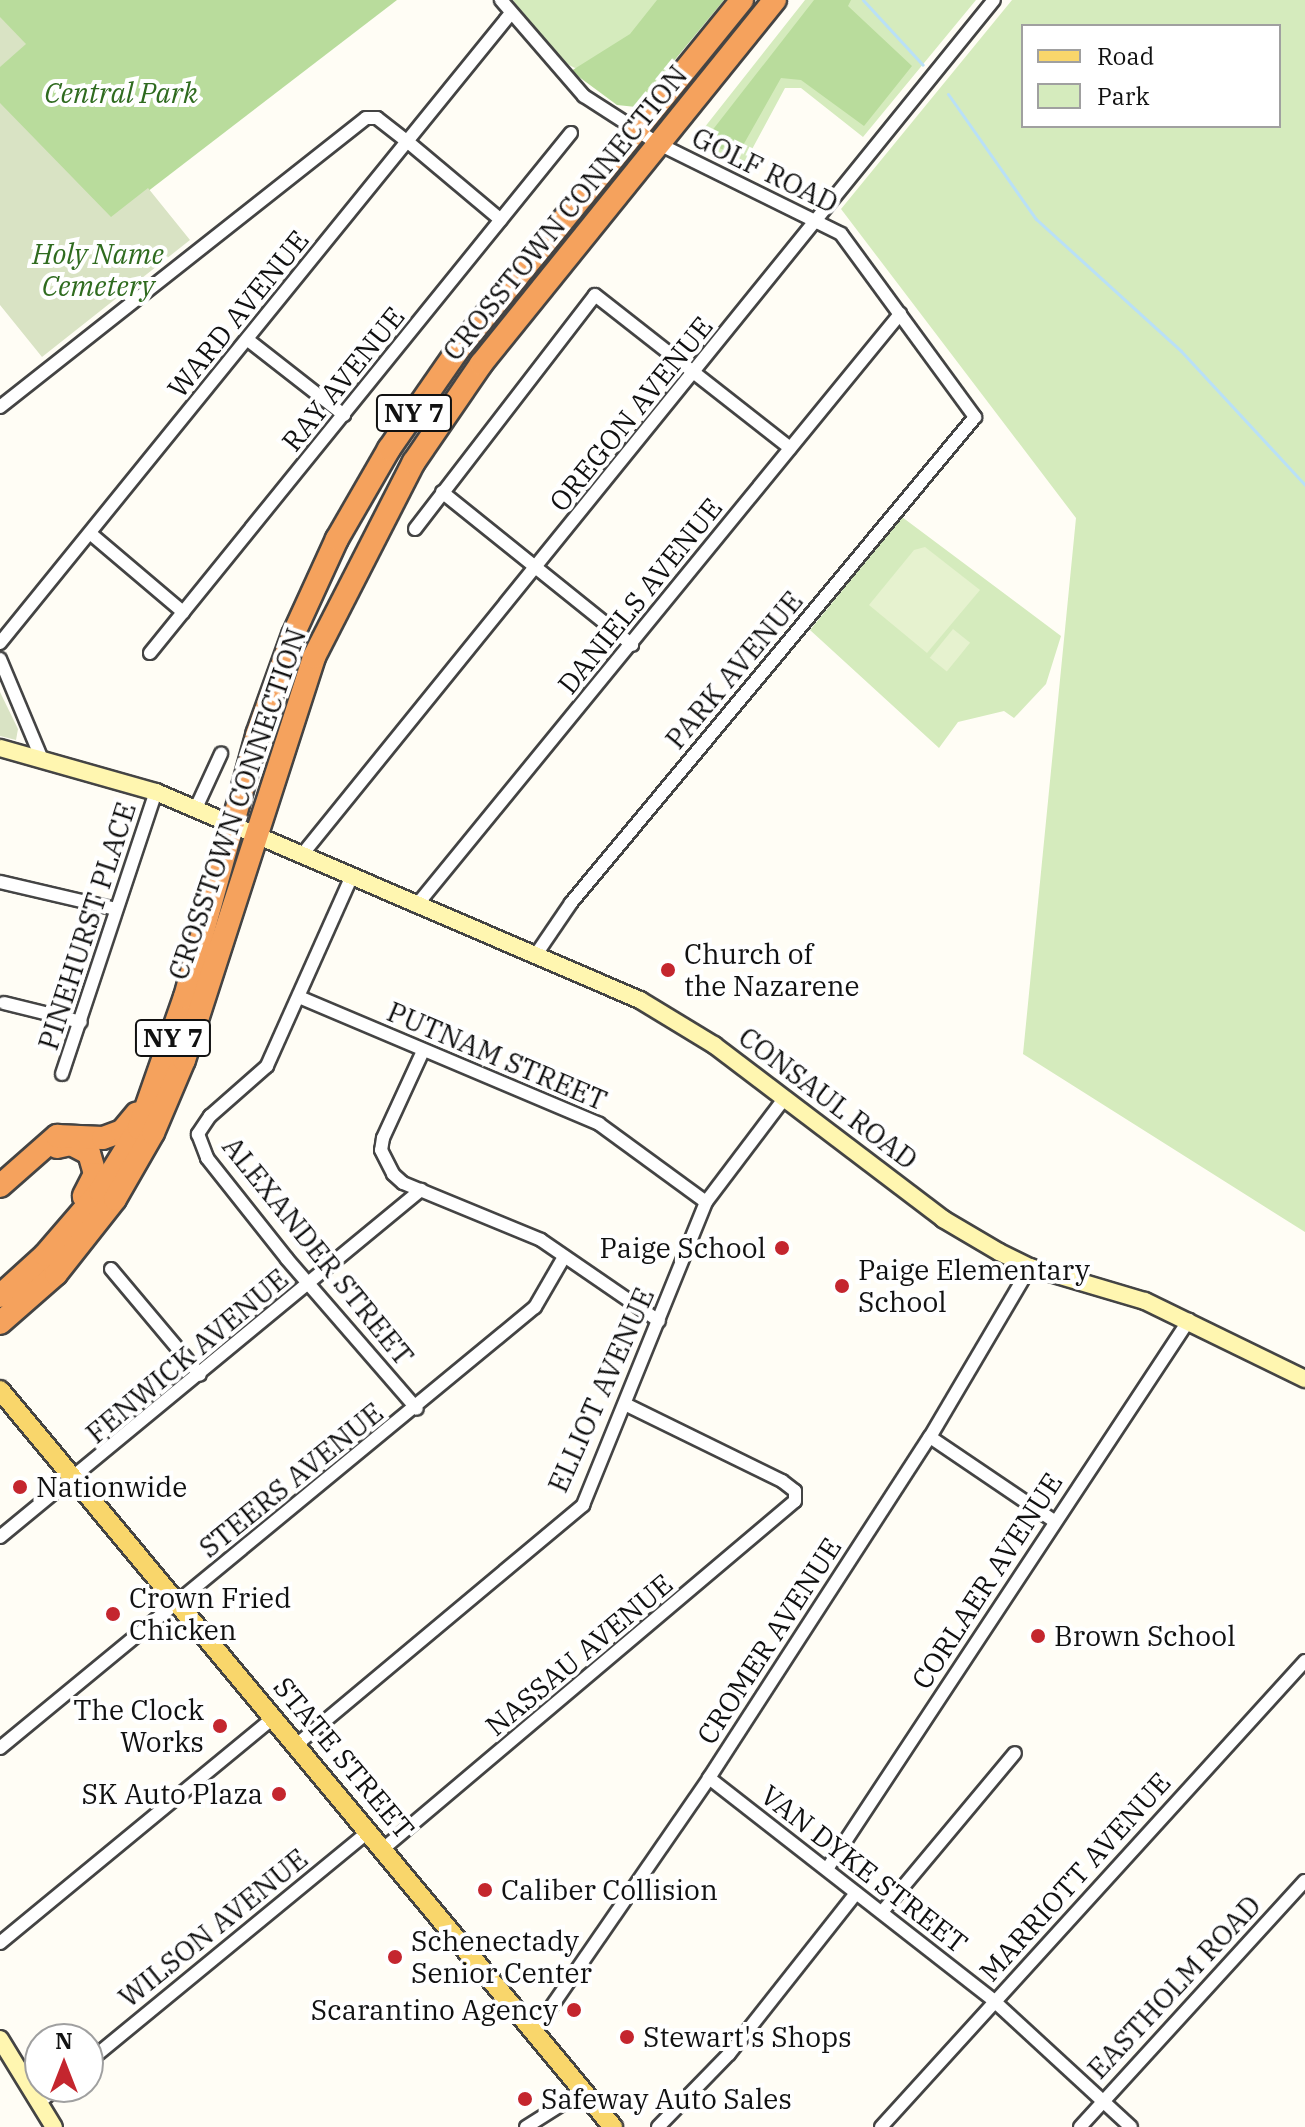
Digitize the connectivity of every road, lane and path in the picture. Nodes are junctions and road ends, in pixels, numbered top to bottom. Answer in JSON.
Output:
{"nodes":[{"id":1,"x":501,"y":0,"type":"edge"},
{"id":2,"x":742,"y":0,"type":"edge"},
{"id":3,"x":775,"y":0,"type":"edge"},
{"id":4,"x":994,"y":0,"type":"edge"},
{"id":5,"x":511,"y":13,"type":"junction"},
{"id":6,"x":637,"y":131,"type":"junction"},
{"id":7,"x":571,"y":133,"type":"dead end"},
{"id":8,"x":408,"y":142,"type":"junction"},
{"id":9,"x":657,"y":143,"type":"junction"},
{"id":10,"x":501,"y":220,"type":"junction"},
{"id":11,"x":814,"y":222,"type":"junction"},
{"id":12,"x":900,"y":314,"type":"junction"},
{"id":13,"x":248,"y":340,"type":"junction"},
{"id":14,"x":697,"y":370,"type":"junction"},
{"id":15,"x":0,"y":407,"type":"edge"},
{"id":16,"x":344,"y":415,"type":"junction"},
{"id":17,"x":975,"y":417,"type":"joint"},
{"id":18,"x":790,"y":448,"type":"junction"},
{"id":19,"x":442,"y":492,"type":"junction"},
{"id":20,"x":415,"y":529,"type":"dead end"},
{"id":21,"x":91,"y":534,"type":"junction"},
{"id":22,"x":539,"y":567,"type":"junction"},
{"id":23,"x":183,"y":612,"type":"junction"},
{"id":24,"x":0,"y":643,"type":"edge"},
{"id":25,"x":632,"y":645,"type":"junction"},
{"id":26,"x":150,"y":653,"type":"dead end"},
{"id":27,"x":0,"y":659,"type":"edge"},
{"id":28,"x":0,"y":748,"type":"edge"},
{"id":29,"x":221,"y":754,"type":"dead end"},
{"id":30,"x":41,"y":757,"type":"junction"},
{"id":31,"x":156,"y":792,"type":"junction"},
{"id":32,"x":196,"y":808,"type":"junction"},
{"id":33,"x":231,"y":825,"type":"junction"},
{"id":34,"x":253,"y":836,"type":"junction"},
{"id":35,"x":301,"y":856,"type":"junction"},
{"id":36,"x":351,"y":878,"type":"junction"},
{"id":37,"x":0,"y":882,"type":"edge"},
{"id":38,"x":416,"y":906,"type":"junction"},
{"id":39,"x":116,"y":909,"type":"junction"},
{"id":40,"x":535,"y":956,"type":"junction"},
{"id":41,"x":299,"y":997,"type":"junction"},
{"id":42,"x":4,"y":1003,"type":"dead end"},
{"id":43,"x":81,"y":1022,"type":"junction"},
{"id":44,"x":423,"y":1051,"type":"junction"},
{"id":45,"x":174,"y":1062,"type":"junction"},
{"id":46,"x":62,"y":1074,"type":"dead end"},
{"id":47,"x":784,"y":1099,"type":"junction"},
{"id":48,"x":0,"y":1186,"type":"edge"},
{"id":49,"x":421,"y":1190,"type":"junction"},
{"id":50,"x":0,"y":1198,"type":"edge"},
{"id":51,"x":706,"y":1202,"type":"junction"},
{"id":52,"x":67,"y":1229,"type":"junction"},
{"id":53,"x":564,"y":1257,"type":"junction"},
{"id":54,"x":1030,"y":1267,"type":"junction"},
{"id":55,"x":111,"y":1269,"type":"dead end"},
{"id":56,"x":310,"y":1285,"type":"junction"},
{"id":57,"x":0,"y":1296,"type":"edge"},
{"id":58,"x":1189,"y":1320,"type":"junction"},
{"id":59,"x":659,"y":1321,"type":"junction"},
{"id":60,"x":0,"y":1323,"type":"edge"},
{"id":61,"x":0,"y":1338,"type":"edge"},
{"id":62,"x":200,"y":1375,"type":"junction"},
{"id":63,"x":1305,"y":1379,"type":"edge"},
{"id":64,"x":0,"y":1390,"type":"edge"},
{"id":65,"x":627,"y":1405,"type":"junction"},
{"id":66,"x":417,"y":1409,"type":"junction"},
{"id":67,"x":930,"y":1437,"type":"junction"},
{"id":68,"x":73,"y":1479,"type":"junction"},
{"id":69,"x":1054,"y":1521,"type":"junction"},
{"id":70,"x":0,"y":1537,"type":"edge"},
{"id":71,"x":178,"y":1602,"type":"junction"},
{"id":72,"x":1305,"y":1661,"type":"edge"},
{"id":73,"x":273,"y":1718,"type":"junction"},
{"id":74,"x":295,"y":1746,"type":"junction"},
{"id":75,"x":0,"y":1748,"type":"edge"},
{"id":76,"x":1015,"y":1753,"type":"dead end"},
{"id":77,"x":709,"y":1778,"type":"junction"},
{"id":78,"x":369,"y":1831,"type":"junction"},
{"id":79,"x":383,"y":1849,"type":"junction"},
{"id":80,"x":827,"y":1869,"type":"junction"},
{"id":81,"x":1305,"y":1881,"type":"edge"},
{"id":82,"x":856,"y":1893,"type":"junction"},
{"id":83,"x":882,"y":1912,"type":"junction"},
{"id":84,"x":0,"y":1943,"type":"edge"},
{"id":85,"x":994,"y":2001,"type":"junction"},
{"id":86,"x":534,"y":2032,"type":"junction"},
{"id":87,"x":0,"y":2039,"type":"edge"},
{"id":88,"x":104,"y":2049,"type":"edge"},
{"id":89,"x":24,"y":2074,"type":"edge"},
{"id":90,"x":583,"y":2091,"type":"junction"},
{"id":91,"x":1101,"y":2102,"type":"junction"},
{"id":92,"x":43,"y":2103,"type":"edge"},
{"id":93,"x":54,"y":2127,"type":"edge"},
{"id":94,"x":526,"y":2127,"type":"edge"},
{"id":95,"x":613,"y":2127,"type":"edge"},
{"id":96,"x":658,"y":2127,"type":"edge"},
{"id":97,"x":881,"y":2127,"type":"edge"},
{"id":98,"x":1080,"y":2127,"type":"edge"},
{"id":99,"x":1131,"y":2127,"type":"edge"}],
"edges":[{"from":1,"to":5,"type":"street","name":"GOLF ROAD"},
{"from":2,"to":6,"type":"highway","name":"CROSSTOWN CONNECTION","number":"NY 7"},
{"from":3,"to":9,"type":"highway","name":"CROSSTOWN CONNECTION","number":"NY 7"},
{"from":4,"to":11,"type":"street","name":"OREGON AVENUE"},
{"from":5,"to":6,"type":"street","name":"GOLF ROAD"},
{"from":5,"to":8,"type":"street","name":"WARD AVENUE"},
{"from":6,"to":9,"type":"street","name":"GOLF ROAD"},
{"from":6,"to":33,"type":"highway","name":"CROSSTOWN CONNECTION","number":"NY 7"},
{"from":7,"to":10,"type":"street","name":"RAY AVENUE"},
{"from":8,"to":10,"type":"street"},
{"from":8,"to":13,"type":"street","name":"WARD AVENUE"},
{"from":8,"to":15,"type":"street"},
{"from":9,"to":11,"type":"street","name":"GOLF ROAD"},
{"from":9,"to":34,"type":"highway","name":"CROSSTOWN CONNECTION","number":"NY 7"},
{"from":10,"to":16,"type":"street","name":"RAY AVENUE"},
{"from":11,"to":12,"type":"street","name":"GOLF ROAD"},
{"from":11,"to":14,"type":"street","name":"OREGON AVENUE"},
{"from":12,"to":17,"type":"street","name":"GOLF ROAD"},
{"from":12,"to":18,"type":"street","name":"DANIELS AVENUE"},
{"from":13,"to":16,"type":"street"},
{"from":13,"to":21,"type":"street","name":"WARD AVENUE"},
{"from":14,"to":18,"type":"street"},
{"from":14,"to":19,"type":"street"},
{"from":14,"to":22,"type":"street","name":"OREGON AVENUE"},
{"from":16,"to":23,"type":"street","name":"RAY AVENUE"},
{"from":17,"to":40,"type":"street","name":"PARK AVENUE"},
{"from":18,"to":25,"type":"street","name":"DANIELS AVENUE"},
{"from":19,"to":20,"type":"street"},
{"from":19,"to":22,"type":"street"},
{"from":21,"to":23,"type":"street"},
{"from":21,"to":24,"type":"street","name":"WARD AVENUE"},
{"from":22,"to":25,"type":"street"},
{"from":22,"to":35,"type":"street","name":"OREGON AVENUE"},
{"from":23,"to":26,"type":"street","name":"RAY AVENUE"},
{"from":25,"to":38,"type":"street","name":"DANIELS AVENUE"},
{"from":27,"to":30,"type":"street"},
{"from":28,"to":30,"type":"street","name":"CONSAUL ROAD"},
{"from":29,"to":32,"type":"street"},
{"from":30,"to":31,"type":"street","name":"CONSAUL ROAD"},
{"from":31,"to":32,"type":"street","name":"CONSAUL ROAD"},
{"from":31,"to":39,"type":"street","name":"PINEHURST PLACE"},
{"from":32,"to":33,"type":"street","name":"CONSAUL ROAD"},
{"from":33,"to":34,"type":"street","name":"CONSAUL ROAD"},
{"from":33,"to":45,"type":"highway","name":"CROSSTOWN CONNECTION","number":"NY 7"},
{"from":34,"to":35,"type":"street","name":"CONSAUL ROAD"},
{"from":34,"to":45,"type":"highway","name":"CROSSTOWN CONNECTION","number":"NY 7"},
{"from":35,"to":36,"type":"street","name":"CONSAUL ROAD"},
{"from":36,"to":38,"type":"street","name":"CONSAUL ROAD"},
{"from":36,"to":41,"type":"street","name":"ALEXANDER STREET"},
{"from":37,"to":39,"type":"street"},
{"from":38,"to":40,"type":"street","name":"CONSAUL ROAD"},
{"from":39,"to":43,"type":"street","name":"PINEHURST PLACE"},
{"from":40,"to":47,"type":"street","name":"CONSAUL ROAD"},
{"from":41,"to":44,"type":"street","name":"PUTNAM STREET"},
{"from":41,"to":56,"type":"street","name":"ALEXANDER STREET"},
{"from":42,"to":43,"type":"street"},
{"from":43,"to":46,"type":"street","name":"PINEHURST PLACE"},
{"from":44,"to":49,"type":"street"},
{"from":44,"to":51,"type":"street","name":"PUTNAM STREET"},
{"from":45,"to":48,"type":"highway"},
{"from":45,"to":52,"type":"highway","name":"CROSSTOWN CONNECTION","number":"NY 7"},
{"from":45,"to":60,"type":"highway","name":"CROSSTOWN CONNECTION","number":"NY 7"},
{"from":45,"to":61,"type":"highway"},
{"from":47,"to":51,"type":"street","name":"ELLIOT AVENUE"},
{"from":47,"to":54,"type":"street","name":"CONSAUL ROAD"},
{"from":49,"to":53,"type":"street"},
{"from":49,"to":56,"type":"street","name":"FENWICK AVENUE"},
{"from":50,"to":52,"type":"highway"},
{"from":51,"to":59,"type":"street","name":"ELLIOT AVENUE"},
{"from":52,"to":57,"type":"highway","name":"CROSSTOWN CONNECTION","number":"NY 7"},
{"from":53,"to":59,"type":"street"},
{"from":53,"to":66,"type":"street","name":"STEERS AVENUE"},
{"from":54,"to":58,"type":"street","name":"CONSAUL ROAD"},
{"from":54,"to":67,"type":"street","name":"CROMER AVENUE"},
{"from":55,"to":62,"type":"street"},
{"from":56,"to":62,"type":"street","name":"FENWICK AVENUE"},
{"from":56,"to":66,"type":"street","name":"ALEXANDER STREET"},
{"from":58,"to":63,"type":"street","name":"CONSAUL ROAD"},
{"from":58,"to":69,"type":"street","name":"CORLAER AVENUE"},
{"from":59,"to":65,"type":"street","name":"ELLIOT AVENUE"},
{"from":62,"to":68,"type":"street","name":"FENWICK AVENUE"},
{"from":64,"to":68,"type":"main road","name":"STATE STREET"},
{"from":65,"to":74,"type":"street","name":"ELLIOT AVENUE"},
{"from":65,"to":79,"type":"street","name":"NASSAU AVENUE"},
{"from":66,"to":71,"type":"street","name":"STEERS AVENUE"},
{"from":67,"to":69,"type":"street"},
{"from":67,"to":77,"type":"street","name":"CROMER AVENUE"},
{"from":68,"to":70,"type":"street","name":"FENWICK AVENUE"},
{"from":68,"to":71,"type":"main road","name":"STATE STREET"},
{"from":69,"to":80,"type":"street","name":"CORLAER AVENUE"},
{"from":71,"to":73,"type":"main road","name":"STATE STREET"},
{"from":71,"to":75,"type":"street","name":"STEERS AVENUE"},
{"from":72,"to":85,"type":"street","name":"MARRIOTT AVENUE"},
{"from":73,"to":74,"type":"main road","name":"STATE STREET"},
{"from":73,"to":84,"type":"street"},
{"from":74,"to":78,"type":"main road","name":"STATE STREET"},
{"from":76,"to":83,"type":"street"},
{"from":77,"to":80,"type":"street","name":"VAN DYKE STREET"},
{"from":77,"to":86,"type":"street","name":"CROMER AVENUE"},
{"from":78,"to":79,"type":"main road","name":"STATE STREET"},
{"from":78,"to":88,"type":"street","name":"WILSON AVENUE"},
{"from":79,"to":86,"type":"main road","name":"STATE STREET"},
{"from":80,"to":82,"type":"street","name":"VAN DYKE STREET"},
{"from":81,"to":91,"type":"street","name":"EASTHOLM ROAD"},
{"from":82,"to":83,"type":"street","name":"VAN DYKE STREET"},
{"from":82,"to":96,"type":"street"},
{"from":83,"to":85,"type":"street","name":"VAN DYKE STREET"},
{"from":85,"to":91,"type":"street","name":"VAN DYKE STREET"},
{"from":85,"to":97,"type":"street","name":"MARRIOTT AVENUE"},
{"from":86,"to":90,"type":"main road","name":"STATE STREET"},
{"from":87,"to":89,"type":"street"},
{"from":90,"to":94,"type":"street"},
{"from":90,"to":95,"type":"main road","name":"STATE STREET"},
{"from":91,"to":98,"type":"street","name":"EASTHOLM ROAD"},
{"from":91,"to":99,"type":"street","name":"VAN DYKE STREET"},
{"from":92,"to":93,"type":"street"}]}
